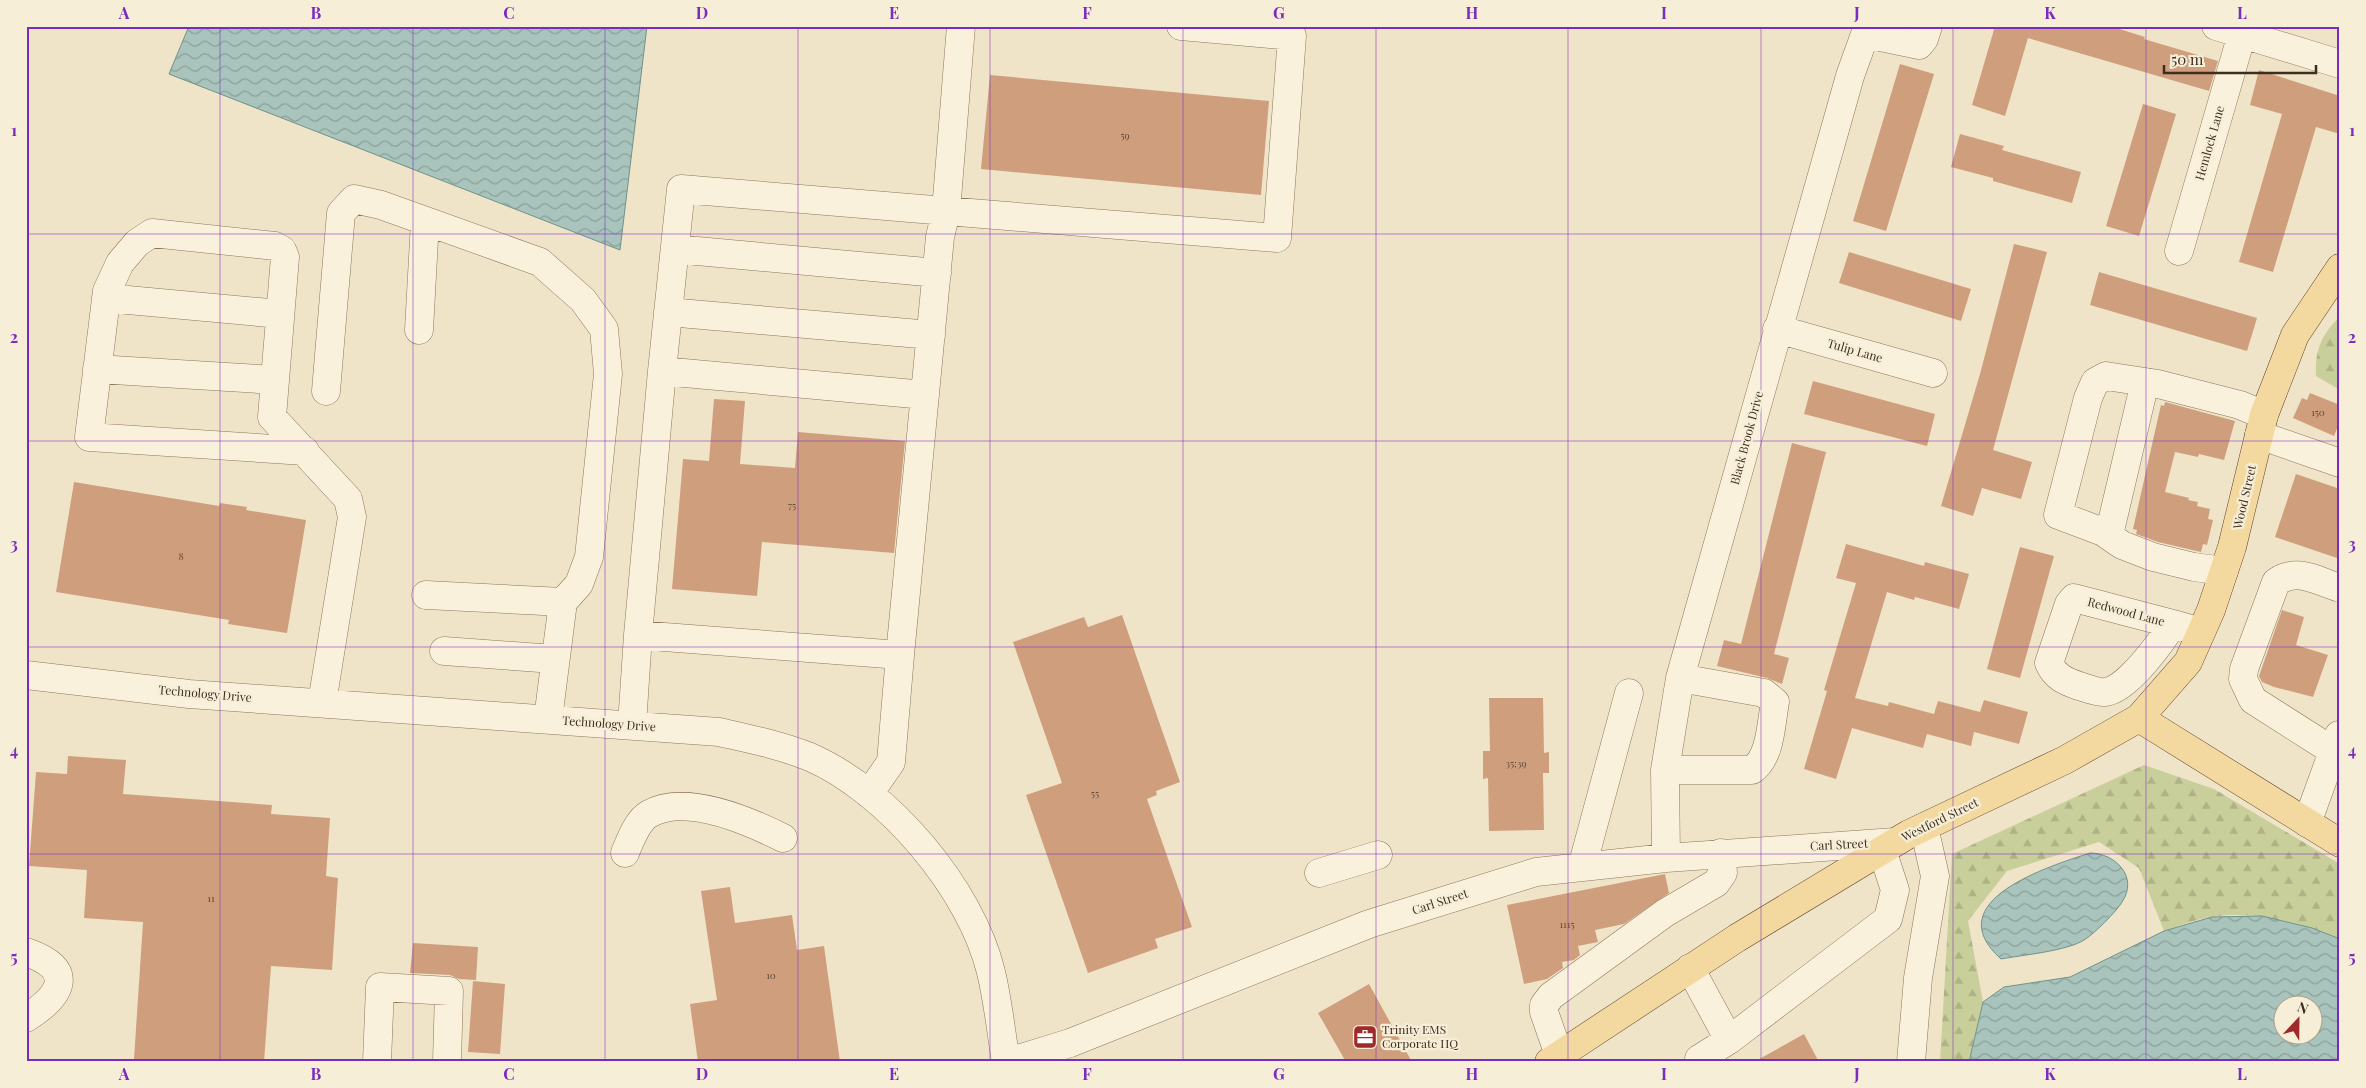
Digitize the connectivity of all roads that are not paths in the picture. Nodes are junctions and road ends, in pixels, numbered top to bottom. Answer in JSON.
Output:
{"nodes":[{"id":1,"x":962,"y":26,"type":"edge"},
{"id":2,"x":1181,"y":26,"type":"edge"},
{"id":3,"x":1928,"y":26,"type":"edge"},
{"id":4,"x":2216,"y":26,"type":"edge"},
{"id":5,"x":1867,"y":30,"type":"edge"},
{"id":6,"x":2242,"y":34,"type":"junction"},
{"id":7,"x":2340,"y":64,"type":"edge"},
{"id":8,"x":946,"y":211,"type":"junction"},
{"id":9,"x":425,"y":221,"type":"junction"},
{"id":10,"x":675,"y":249,"type":"junction"},
{"id":11,"x":2179,"y":251,"type":"dead end"},
{"id":12,"x":2340,"y":268,"type":"edge"},
{"id":13,"x":937,"y":273,"type":"junction"},
{"id":14,"x":106,"y":298,"type":"junction"},
{"id":15,"x":668,"y":312,"type":"junction"},
{"id":16,"x":280,"y":314,"type":"junction"},
{"id":17,"x":1777,"y":329,"type":"junction"},
{"id":18,"x":419,"y":330,"type":"dead end"},
{"id":19,"x":931,"y":336,"type":"junction"},
{"id":20,"x":97,"y":370,"type":"junction"},
{"id":21,"x":662,"y":371,"type":"junction"},
{"id":22,"x":1933,"y":374,"type":"dead end"},
{"id":23,"x":275,"y":380,"type":"junction"},
{"id":24,"x":2144,"y":382,"type":"junction"},
{"id":25,"x":326,"y":391,"type":"dead end"},
{"id":26,"x":925,"y":395,"type":"junction"},
{"id":27,"x":2262,"y":425,"type":"junction"},
{"id":28,"x":305,"y":452,"type":"junction"},
{"id":29,"x":2340,"y":463,"type":"edge"},
{"id":30,"x":2109,"y":535,"type":"junction"},
{"id":31,"x":2224,"y":571,"type":"junction"},
{"id":32,"x":2340,"y":588,"type":"edge"},
{"id":33,"x":426,"y":594,"type":"dead end"},
{"id":34,"x":563,"y":602,"type":"junction"},
{"id":35,"x":2173,"y":624,"type":"dead end"},
{"id":36,"x":2201,"y":632,"type":"junction"},
{"id":37,"x":638,"y":635,"type":"junction"},
{"id":38,"x":444,"y":651,"type":"dead end"},
{"id":39,"x":900,"y":655,"type":"junction"},
{"id":40,"x":554,"y":659,"type":"junction"},
{"id":41,"x":26,"y":675,"type":"edge"},
{"id":42,"x":1680,"y":678,"type":"junction"},
{"id":43,"x":1629,"y":693,"type":"dead end"},
{"id":44,"x":322,"y":703,"type":"junction"},
{"id":45,"x":2139,"y":718,"type":"junction"},
{"id":46,"x":548,"y":719,"type":"junction"},
{"id":47,"x":632,"y":725,"type":"junction"},
{"id":48,"x":2336,"y":742,"type":"edge"},
{"id":49,"x":1665,"y":770,"type":"junction"},
{"id":50,"x":869,"y":794,"type":"junction"},
{"id":51,"x":2307,"y":823,"type":"junction"},
{"id":52,"x":1924,"y":827,"type":"junction"},
{"id":53,"x":2336,"y":835,"type":"edge"},
{"id":54,"x":783,"y":838,"type":"dead end"},
{"id":55,"x":1889,"y":846,"type":"junction"},
{"id":56,"x":625,"y":853,"type":"dead end"},
{"id":57,"x":1721,"y":854,"type":"junction"},
{"id":58,"x":1378,"y":855,"type":"dead end"},
{"id":59,"x":1666,"y":858,"type":"junction"},
{"id":60,"x":1582,"y":867,"type":"junction"},
{"id":61,"x":1320,"y":874,"type":"dead end"},
{"id":62,"x":26,"y":952,"type":"edge"},
{"id":63,"x":1690,"y":968,"type":"junction"},
{"id":64,"x":26,"y":1018,"type":"edge"},
{"id":65,"x":1729,"y":1040,"type":"junction"},
{"id":66,"x":1554,"y":1058,"type":"edge"},
{"id":67,"x":1696,"y":1061,"type":"edge"},
{"id":68,"x":378,"y":1062,"type":"edge"},
{"id":69,"x":447,"y":1062,"type":"edge"},
{"id":70,"x":1007,"y":1062,"type":"edge"},
{"id":71,"x":1911,"y":1062,"type":"edge"}],
"edges":[{"from":1,"to":8,"type":"street"},
{"from":2,"to":8,"type":"street"},
{"from":3,"to":5,"type":"street"},
{"from":4,"to":6,"type":"street"},
{"from":5,"to":17,"type":"street","name":"Black Brook Drive"},
{"from":6,"to":7,"type":"street"},
{"from":6,"to":11,"type":"street","name":"Hemlock Lane"},
{"from":8,"to":10,"type":"street"},
{"from":8,"to":13,"type":"street"},
{"from":9,"to":18,"type":"street"},
{"from":9,"to":25,"type":"street"},
{"from":9,"to":34,"type":"street"},
{"from":10,"to":13,"type":"street"},
{"from":10,"to":15,"type":"street"},
{"from":12,"to":27,"type":"main road","name":"Wood Street"},
{"from":13,"to":19,"type":"street"},
{"from":14,"to":16,"type":"street"},
{"from":14,"to":16,"type":"street"},
{"from":14,"to":20,"type":"street"},
{"from":15,"to":19,"type":"street"},
{"from":15,"to":21,"type":"street"},
{"from":16,"to":23,"type":"street"},
{"from":17,"to":22,"type":"street","name":"Tulip Lane"},
{"from":17,"to":42,"type":"street","name":"Black Brook Drive"},
{"from":19,"to":26,"type":"street"},
{"from":20,"to":23,"type":"street"},
{"from":20,"to":28,"type":"street"},
{"from":21,"to":26,"type":"street"},
{"from":21,"to":37,"type":"street"},
{"from":23,"to":28,"type":"street"},
{"from":24,"to":27,"type":"street"},
{"from":24,"to":30,"type":"street"},
{"from":24,"to":30,"type":"street"},
{"from":26,"to":39,"type":"street"},
{"from":27,"to":29,"type":"street"},
{"from":27,"to":31,"type":"main road","name":"Wood Street"},
{"from":28,"to":44,"type":"street"},
{"from":30,"to":31,"type":"street"},
{"from":31,"to":36,"type":"main road","name":"Wood Street"},
{"from":32,"to":48,"type":"street"},
{"from":33,"to":34,"type":"street"},
{"from":34,"to":40,"type":"street"},
{"from":35,"to":36,"type":"street","name":"Redwood Lane"},
{"from":36,"to":45,"type":"main road","name":"Wood Street"},
{"from":37,"to":39,"type":"street"},
{"from":37,"to":47,"type":"street"},
{"from":38,"to":40,"type":"street"},
{"from":39,"to":50,"type":"street"},
{"from":40,"to":46,"type":"street"},
{"from":41,"to":44,"type":"street","name":"Technology Drive"},
{"from":42,"to":49,"type":"street","name":"Black Brook Drive"},
{"from":42,"to":49,"type":"street"},
{"from":43,"to":60,"type":"street"},
{"from":44,"to":46,"type":"street","name":"Technology Drive"},
{"from":45,"to":51,"type":"main road"},
{"from":45,"to":52,"type":"main road","name":"Westford Street"},
{"from":46,"to":47,"type":"street","name":"Technology Drive"},
{"from":47,"to":50,"type":"street","name":"Technology Drive"},
{"from":48,"to":51,"type":"street"},
{"from":49,"to":59,"type":"street","name":"Black Brook Drive"},
{"from":50,"to":70,"type":"street","name":"Technology Drive"},
{"from":51,"to":53,"type":"main road"},
{"from":52,"to":55,"type":"main road","name":"Westford Street"},
{"from":52,"to":71,"type":"street"},
{"from":54,"to":56,"type":"street"},
{"from":55,"to":57,"type":"street","name":"Carl Street"},
{"from":55,"to":63,"type":"main road","name":"Westford Street"},
{"from":55,"to":65,"type":"street"},
{"from":57,"to":59,"type":"street","name":"Carl Street"},
{"from":57,"to":66,"type":"street"},
{"from":58,"to":61,"type":"street"},
{"from":59,"to":60,"type":"street","name":"Carl Street"},
{"from":60,"to":70,"type":"street","name":"Carl Street"},
{"from":62,"to":64,"type":"street"},
{"from":63,"to":65,"type":"street"},
{"from":63,"to":66,"type":"main road","name":"Westford Street"},
{"from":65,"to":67,"type":"street"},
{"from":68,"to":69,"type":"street"}]}
